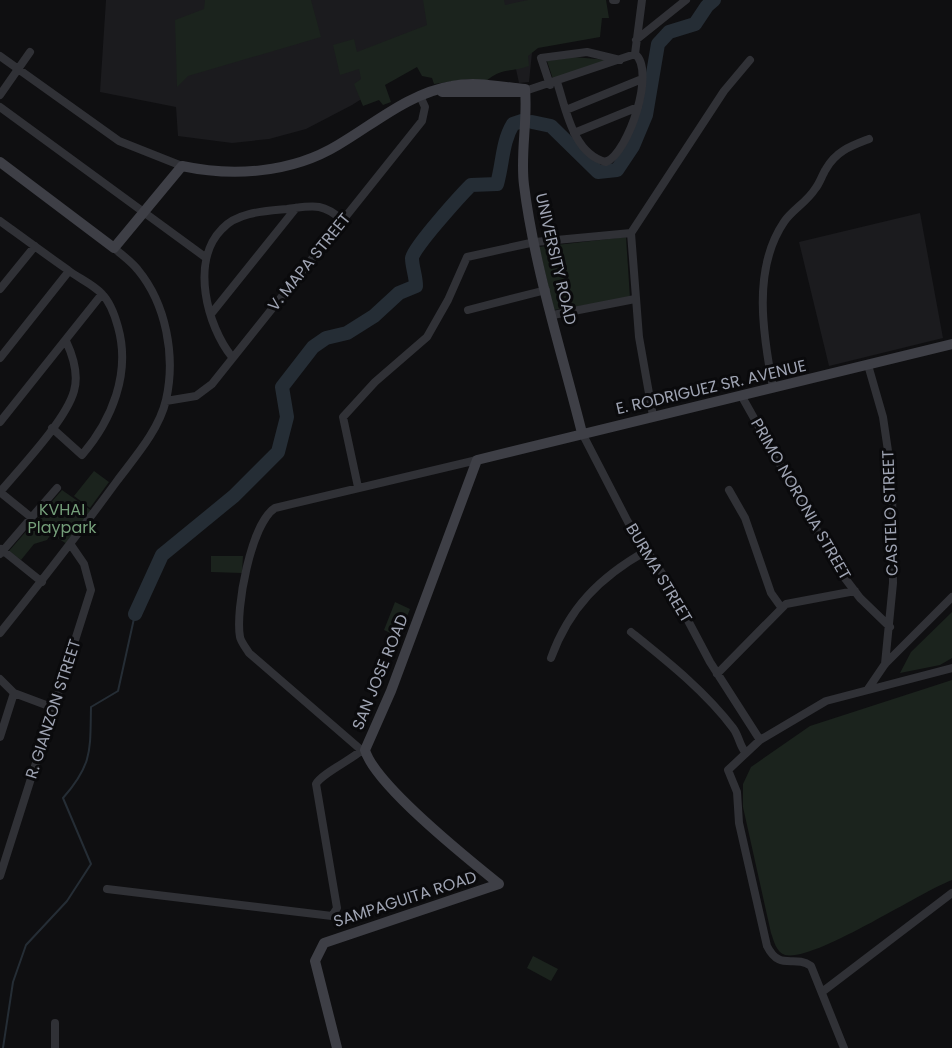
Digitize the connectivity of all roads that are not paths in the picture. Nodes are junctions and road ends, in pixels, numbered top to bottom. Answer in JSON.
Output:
{"nodes":[{"id":1,"x":642,"y":0,"type":"edge"},
{"id":2,"x":686,"y":0,"type":"edge"},
{"id":3,"x":636,"y":40,"type":"junction"},
{"id":4,"x":30,"y":52,"type":"dead end"},
{"id":5,"x":635,"y":54,"type":"junction"},
{"id":6,"x":0,"y":56,"type":"edge"},
{"id":7,"x":620,"y":60,"type":"junction"},
{"id":8,"x":750,"y":60,"type":"dead end"},
{"id":9,"x":19,"y":68,"type":"junction"},
{"id":10,"x":642,"y":79,"type":"junction"},
{"id":11,"x":553,"y":83,"type":"junction"},
{"id":12,"x":525,"y":90,"type":"junction"},
{"id":13,"x":0,"y":95,"type":"edge"},
{"id":14,"x":420,"y":96,"type":"junction"},
{"id":15,"x":0,"y":107,"type":"edge"},
{"id":16,"x":638,"y":107,"type":"junction"},
{"id":17,"x":566,"y":110,"type":"junction"},
{"id":18,"x":574,"y":133,"type":"junction"},
{"id":19,"x":869,"y":138,"type":"dead end"},
{"id":20,"x":0,"y":162,"type":"edge"},
{"id":21,"x":182,"y":166,"type":"junction"},
{"id":22,"x":296,"y":208,"type":"junction"},
{"id":23,"x":144,"y":213,"type":"junction"},
{"id":24,"x":342,"y":220,"type":"junction"},
{"id":25,"x":0,"y":221,"type":"edge"},
{"id":26,"x":631,"y":233,"type":"junction"},
{"id":27,"x":535,"y":242,"type":"junction"},
{"id":28,"x":35,"y":246,"type":"junction"},
{"id":29,"x":114,"y":248,"type":"junction"},
{"id":30,"x":205,"y":257,"type":"junction"},
{"id":31,"x":69,"y":271,"type":"junction"},
{"id":32,"x":0,"y":289,"type":"edge"},
{"id":33,"x":546,"y":290,"type":"junction"},
{"id":34,"x":102,"y":294,"type":"junction"},
{"id":35,"x":635,"y":299,"type":"junction"},
{"id":36,"x":468,"y":310,"type":"dead end"},
{"id":37,"x":212,"y":314,"type":"junction"},
{"id":38,"x":553,"y":315,"type":"junction"},
{"id":39,"x":66,"y":341,"type":"junction"},
{"id":40,"x":952,"y":344,"type":"edge"},
{"id":41,"x":232,"y":357,"type":"junction"},
{"id":42,"x":0,"y":358,"type":"edge"},
{"id":43,"x":868,"y":365,"type":"junction"},
{"id":44,"x":773,"y":387,"type":"junction"},
{"id":45,"x":741,"y":395,"type":"junction"},
{"id":46,"x":166,"y":401,"type":"junction"},
{"id":47,"x":653,"y":416,"type":"junction"},
{"id":48,"x":0,"y":422,"type":"edge"},
{"id":49,"x":52,"y":428,"type":"junction"},
{"id":50,"x":582,"y":433,"type":"junction"},
{"id":51,"x":477,"y":460,"type":"junction"},
{"id":52,"x":358,"y":487,"type":"junction"},
{"id":53,"x":57,"y":488,"type":"dead end"},
{"id":54,"x":729,"y":490,"type":"dead end"},
{"id":55,"x":0,"y":492,"type":"edge"},
{"id":56,"x":32,"y":518,"type":"junction"},
{"id":57,"x":71,"y":545,"type":"junction"},
{"id":58,"x":646,"y":550,"type":"junction"},
{"id":59,"x":1,"y":551,"type":"edge"},
{"id":60,"x":42,"y":582,"type":"junction"},
{"id":61,"x":855,"y":591,"type":"junction"},
{"id":62,"x":952,"y":597,"type":"edge"},
{"id":63,"x":781,"y":607,"type":"junction"},
{"id":64,"x":890,"y":627,"type":"junction"},
{"id":65,"x":631,"y":632,"type":"dead end"},
{"id":66,"x":0,"y":633,"type":"edge"},
{"id":67,"x":551,"y":658,"type":"dead end"},
{"id":68,"x":885,"y":664,"type":"junction"},
{"id":69,"x":952,"y":668,"type":"edge"},
{"id":70,"x":717,"y":674,"type":"junction"},
{"id":71,"x":0,"y":679,"type":"edge"},
{"id":72,"x":868,"y":689,"type":"junction"},
{"id":73,"x":14,"y":693,"type":"junction"},
{"id":74,"x":54,"y":708,"type":"junction"},
{"id":75,"x":0,"y":737,"type":"edge"},
{"id":76,"x":760,"y":740,"type":"junction"},
{"id":77,"x":364,"y":752,"type":"junction"},
{"id":78,"x":745,"y":752,"type":"junction"},
{"id":79,"x":0,"y":876,"type":"edge"},
{"id":80,"x":499,"y":884,"type":"joint"},
{"id":81,"x":107,"y":889,"type":"dead end"},
{"id":82,"x":952,"y":893,"type":"edge"},
{"id":83,"x":822,"y":992,"type":"junction"},
{"id":84,"x":55,"y":1023,"type":"dead end"},
{"id":85,"x":55,"y":1048,"type":"edge"},
{"id":86,"x":337,"y":1048,"type":"edge"},
{"id":87,"x":844,"y":1048,"type":"edge"}],
"edges":[{"from":1,"to":3,"type":"street"},
{"from":2,"to":3,"type":"street"},
{"from":3,"to":5,"type":"street"},
{"from":4,"to":9,"type":"street"},
{"from":5,"to":7,"type":"street"},
{"from":5,"to":10,"type":"street"},
{"from":6,"to":9,"type":"street"},
{"from":7,"to":11,"type":"street"},
{"from":7,"to":11,"type":"street"},
{"from":8,"to":26,"type":"street"},
{"from":9,"to":13,"type":"street"},
{"from":9,"to":21,"type":"street"},
{"from":10,"to":16,"type":"street"},
{"from":10,"to":17,"type":"street"},
{"from":11,"to":12,"type":"street"},
{"from":11,"to":17,"type":"street"},
{"from":12,"to":14,"type":"street"},
{"from":12,"to":27,"type":"street","name":"UNIVERSITY ROAD"},
{"from":14,"to":21,"type":"street"},
{"from":14,"to":24,"type":"street","name":"V. MAPA STREET"},
{"from":15,"to":23,"type":"street"},
{"from":16,"to":18,"type":"street"},
{"from":16,"to":18,"type":"street"},
{"from":17,"to":18,"type":"street"},
{"from":19,"to":44,"type":"street"},
{"from":20,"to":29,"type":"street"},
{"from":21,"to":23,"type":"street"},
{"from":22,"to":24,"type":"street"},
{"from":22,"to":30,"type":"street"},
{"from":22,"to":37,"type":"street"},
{"from":23,"to":29,"type":"street"},
{"from":23,"to":30,"type":"street"},
{"from":24,"to":41,"type":"street","name":"V. MAPA STREET"},
{"from":25,"to":28,"type":"street"},
{"from":26,"to":27,"type":"street"},
{"from":26,"to":35,"type":"street"},
{"from":27,"to":33,"type":"street","name":"UNIVERSITY ROAD"},
{"from":27,"to":52,"type":"street"},
{"from":28,"to":31,"type":"street"},
{"from":28,"to":32,"type":"street"},
{"from":29,"to":46,"type":"street"},
{"from":30,"to":37,"type":"street"},
{"from":31,"to":34,"type":"street"},
{"from":31,"to":42,"type":"street"},
{"from":33,"to":36,"type":"street"},
{"from":33,"to":38,"type":"street","name":"UNIVERSITY ROAD"},
{"from":34,"to":39,"type":"street"},
{"from":34,"to":49,"type":"street"},
{"from":35,"to":38,"type":"street"},
{"from":35,"to":47,"type":"street"},
{"from":37,"to":41,"type":"street"},
{"from":38,"to":50,"type":"street","name":"UNIVERSITY ROAD"},
{"from":39,"to":48,"type":"street"},
{"from":39,"to":49,"type":"street"},
{"from":40,"to":43,"type":"street","name":"E. RODRIGUEZ SR. AVENUE"},
{"from":41,"to":46,"type":"street","name":"V. MAPA STREET"},
{"from":43,"to":44,"type":"street","name":"E. RODRIGUEZ SR. AVENUE"},
{"from":43,"to":64,"type":"street","name":"CASTELO STREET"},
{"from":44,"to":45,"type":"street","name":"E. RODRIGUEZ SR. AVENUE"},
{"from":45,"to":47,"type":"street","name":"E. RODRIGUEZ SR. AVENUE"},
{"from":45,"to":61,"type":"street","name":"PRIMO NORONIA STREET"},
{"from":46,"to":57,"type":"street"},
{"from":47,"to":50,"type":"street","name":"E. RODRIGUEZ SR. AVENUE"},
{"from":49,"to":55,"type":"street"},
{"from":50,"to":51,"type":"street","name":"E. RODRIGUEZ SR. AVENUE"},
{"from":50,"to":58,"type":"street","name":"BURMA STREET"},
{"from":51,"to":52,"type":"street"},
{"from":51,"to":77,"type":"street","name":"SAN JOSE ROAD"},
{"from":52,"to":77,"type":"street"},
{"from":53,"to":56,"type":"street"},
{"from":54,"to":63,"type":"street"},
{"from":55,"to":56,"type":"street"},
{"from":56,"to":59,"type":"street"},
{"from":57,"to":60,"type":"street"},
{"from":57,"to":74,"type":"street","name":"R. GIANZON STREET"},
{"from":58,"to":67,"type":"street"},
{"from":58,"to":70,"type":"street","name":"BURMA STREET"},
{"from":59,"to":60,"type":"street"},
{"from":60,"to":66,"type":"street"},
{"from":61,"to":63,"type":"street"},
{"from":61,"to":64,"type":"street","name":"PRIMO NORONIA STREET"},
{"from":62,"to":68,"type":"street"},
{"from":63,"to":70,"type":"street"},
{"from":64,"to":68,"type":"street","name":"CASTELO STREET"},
{"from":65,"to":78,"type":"street"},
{"from":68,"to":72,"type":"street"},
{"from":69,"to":72,"type":"street"},
{"from":70,"to":76,"type":"street","name":"BURMA STREET"},
{"from":71,"to":73,"type":"street"},
{"from":72,"to":76,"type":"street"},
{"from":73,"to":74,"type":"street"},
{"from":73,"to":75,"type":"street"},
{"from":74,"to":79,"type":"street","name":"R. GIANZON STREET"},
{"from":76,"to":78,"type":"street"},
{"from":77,"to":80,"type":"street","name":"SAN JOSE ROAD"},
{"from":77,"to":81,"type":"street"},
{"from":78,"to":83,"type":"street"},
{"from":80,"to":86,"type":"street","name":"SAMPAGUITA ROAD"},
{"from":82,"to":83,"type":"street"},
{"from":83,"to":87,"type":"street"},
{"from":84,"to":85,"type":"street"}]}
